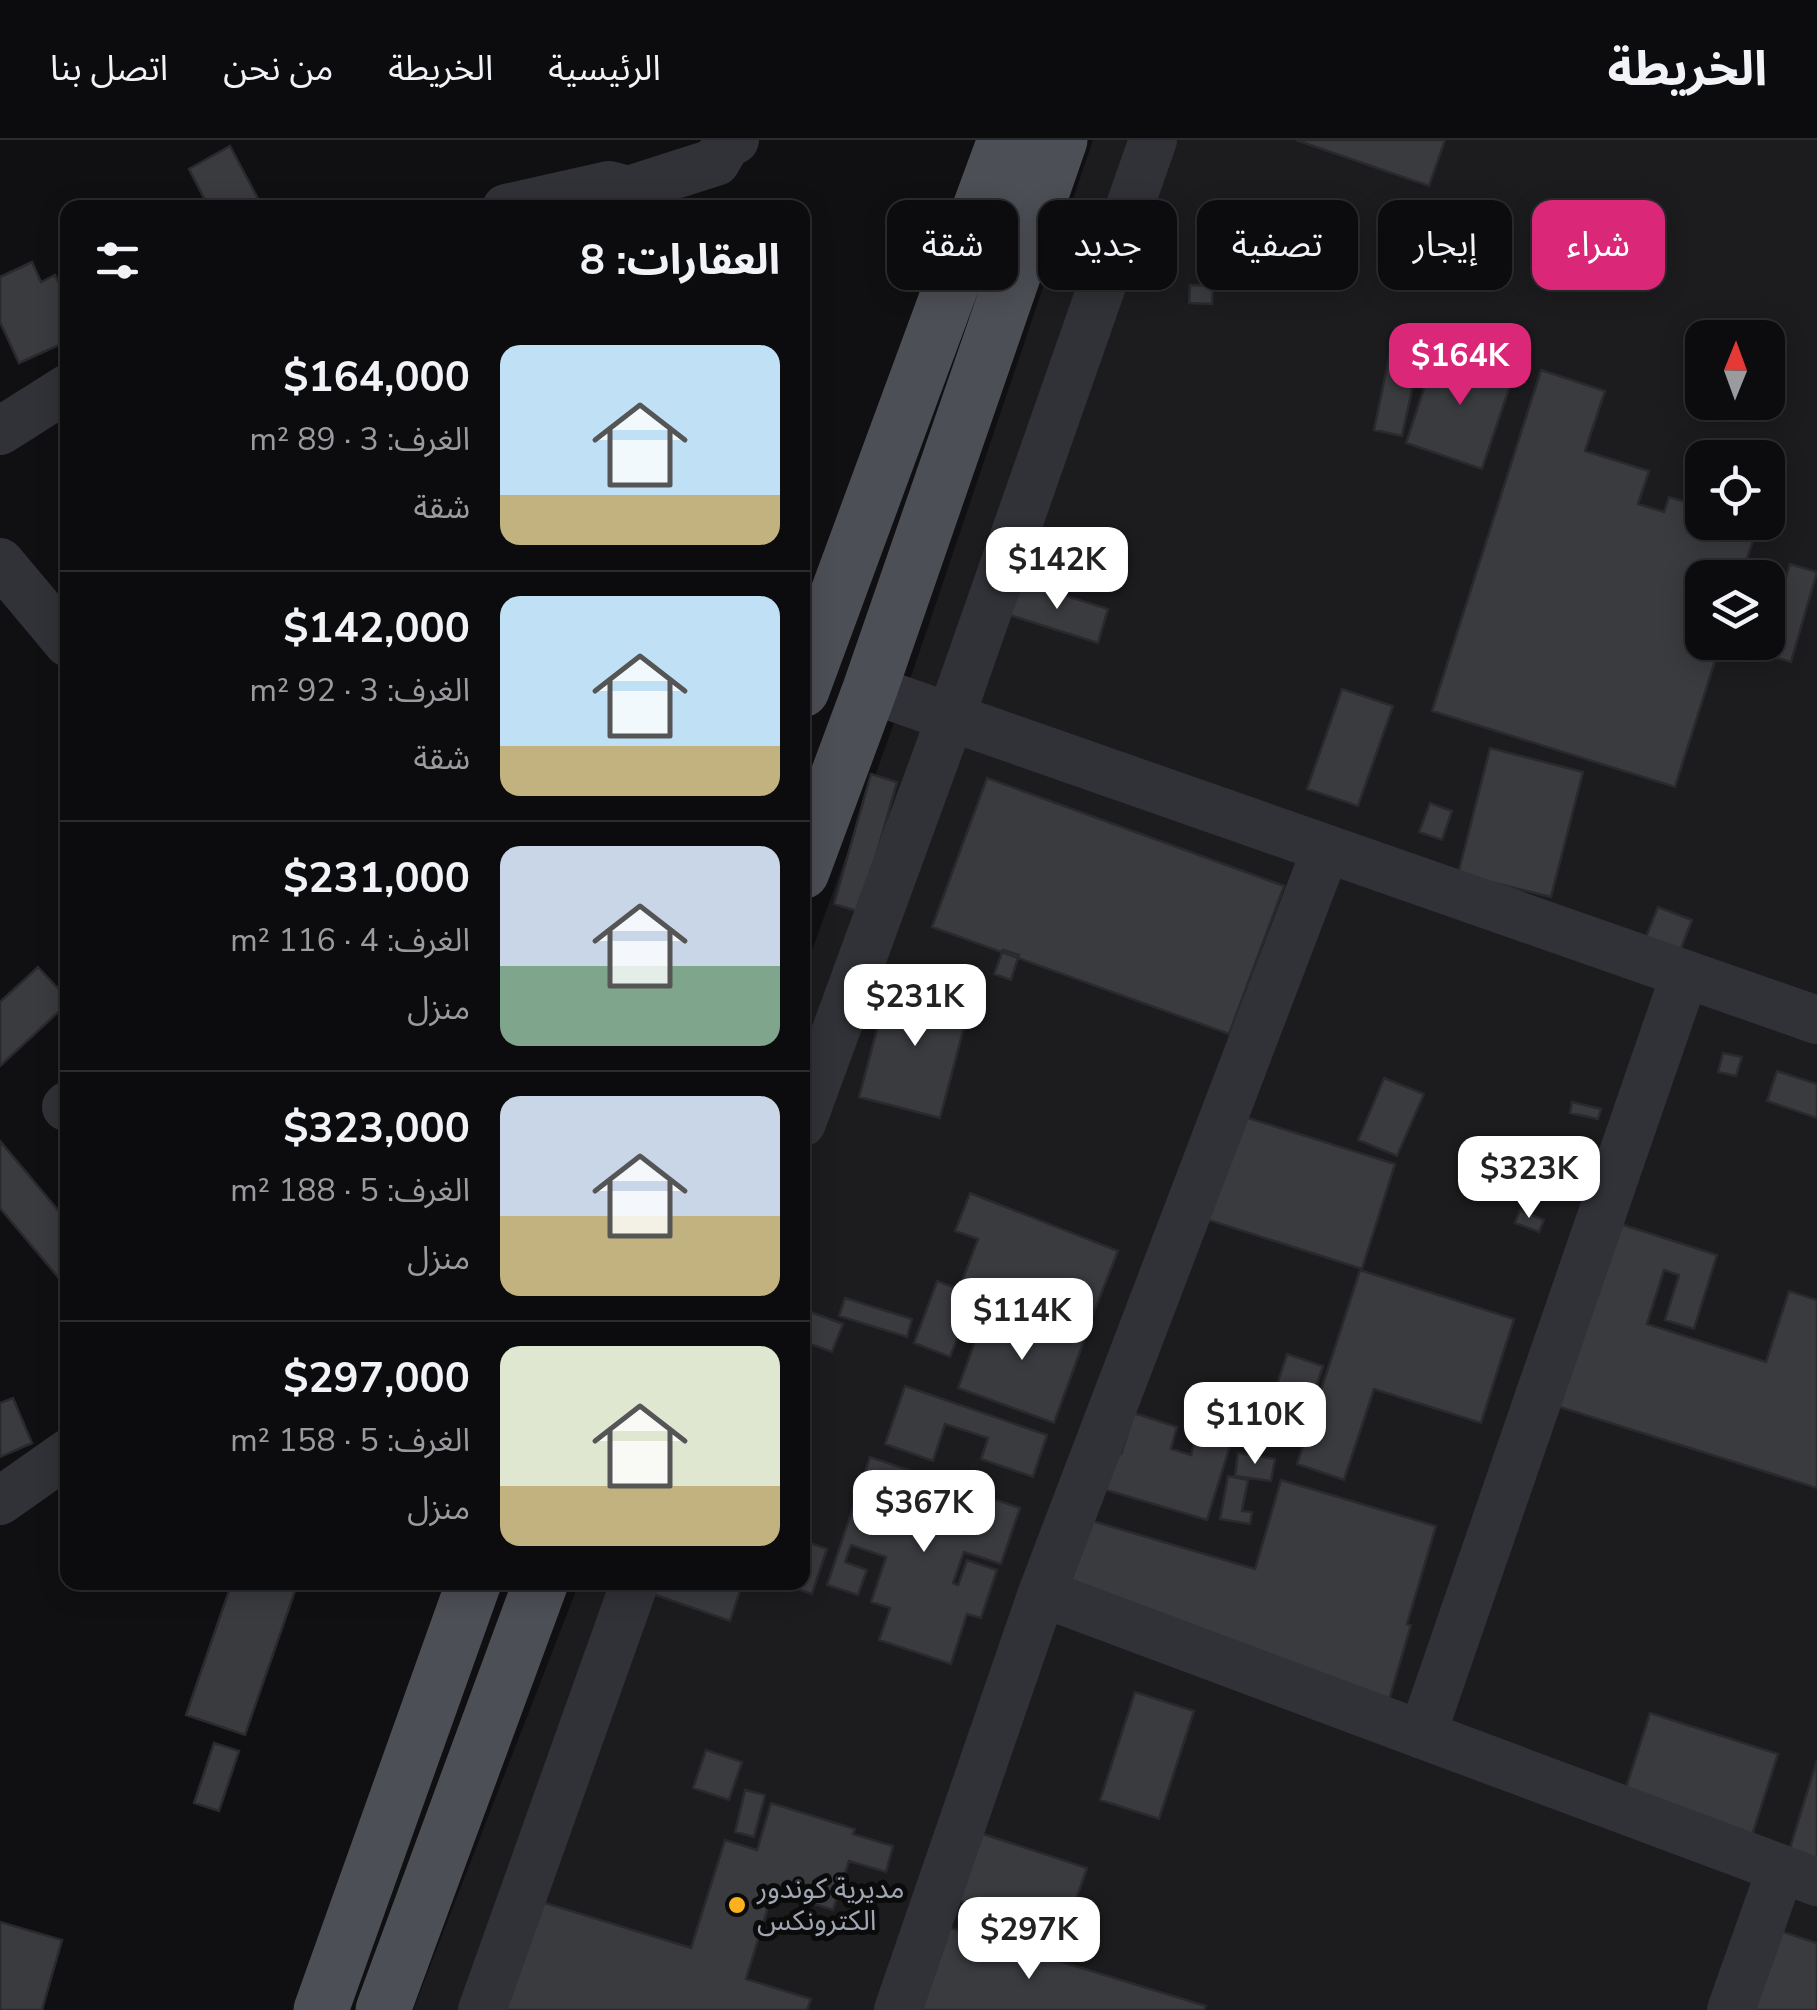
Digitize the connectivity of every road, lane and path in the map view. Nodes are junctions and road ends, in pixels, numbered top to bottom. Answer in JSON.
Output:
{"nodes":[{"id":1,"x":1004,"y":140,"type":"edge"},
{"id":2,"x":1060,"y":140,"type":"edge"},
{"id":3,"x":1153,"y":140,"type":"edge"},
{"id":4,"x":730,"y":142,"type":"edge"},
{"id":5,"x":542,"y":200,"type":"edge"},
{"id":6,"x":60,"y":393,"type":"edge"},
{"id":7,"x":0,"y":431,"type":"edge"},
{"id":8,"x":0,"y":562,"type":"edge"},
{"id":9,"x":60,"y":633,"type":"edge"},
{"id":10,"x":810,"y":671,"type":"edge"},
{"id":11,"x":810,"y":680,"type":"edge"},
{"id":12,"x":870,"y":690,"type":"junction"},
{"id":13,"x":950,"y":719,"type":"junction"},
{"id":14,"x":1326,"y":849,"type":"junction"},
{"id":15,"x":810,"y":851,"type":"edge"},
{"id":16,"x":1686,"y":974,"type":"junction"},
{"id":17,"x":1817,"y":1020,"type":"edge"},
{"id":18,"x":810,"y":1101,"type":"edge"},
{"id":19,"x":60,"y":1458,"type":"edge"},
{"id":20,"x":0,"y":1502,"type":"edge"},
{"id":21,"x":471,"y":1590,"type":"edge"},
{"id":22,"x":538,"y":1590,"type":"edge"},
{"id":23,"x":632,"y":1590,"type":"edge"},
{"id":24,"x":1042,"y":1593,"type":"junction"},
{"id":25,"x":1422,"y":1735,"type":"junction"},
{"id":26,"x":1799,"y":1875,"type":"edge"},
{"id":27,"x":322,"y":2010,"type":"edge"},
{"id":28,"x":384,"y":2010,"type":"edge"},
{"id":29,"x":482,"y":2010,"type":"edge"},
{"id":30,"x":898,"y":2010,"type":"edge"},
{"id":31,"x":1731,"y":2010,"type":"edge"}],
"edges":[{"from":1,"to":10,"type":"main road"},
{"from":2,"to":12,"type":"main road"},
{"from":3,"to":13,"type":"street"},
{"from":4,"to":5,"type":"street"},
{"from":6,"to":7,"type":"street"},
{"from":8,"to":9,"type":"street"},
{"from":11,"to":12,"type":"main road"},
{"from":12,"to":13,"type":"street"},
{"from":12,"to":15,"type":"main road"},
{"from":13,"to":14,"type":"street"},
{"from":13,"to":18,"type":"street"},
{"from":14,"to":16,"type":"street"},
{"from":14,"to":24,"type":"street"},
{"from":16,"to":17,"type":"street"},
{"from":16,"to":25,"type":"street"},
{"from":19,"to":20,"type":"street"},
{"from":21,"to":27,"type":"main road"},
{"from":22,"to":28,"type":"main road"},
{"from":23,"to":29,"type":"street"},
{"from":24,"to":25,"type":"street"},
{"from":24,"to":30,"type":"street"},
{"from":25,"to":26,"type":"street"},
{"from":26,"to":31,"type":"street"}]}
